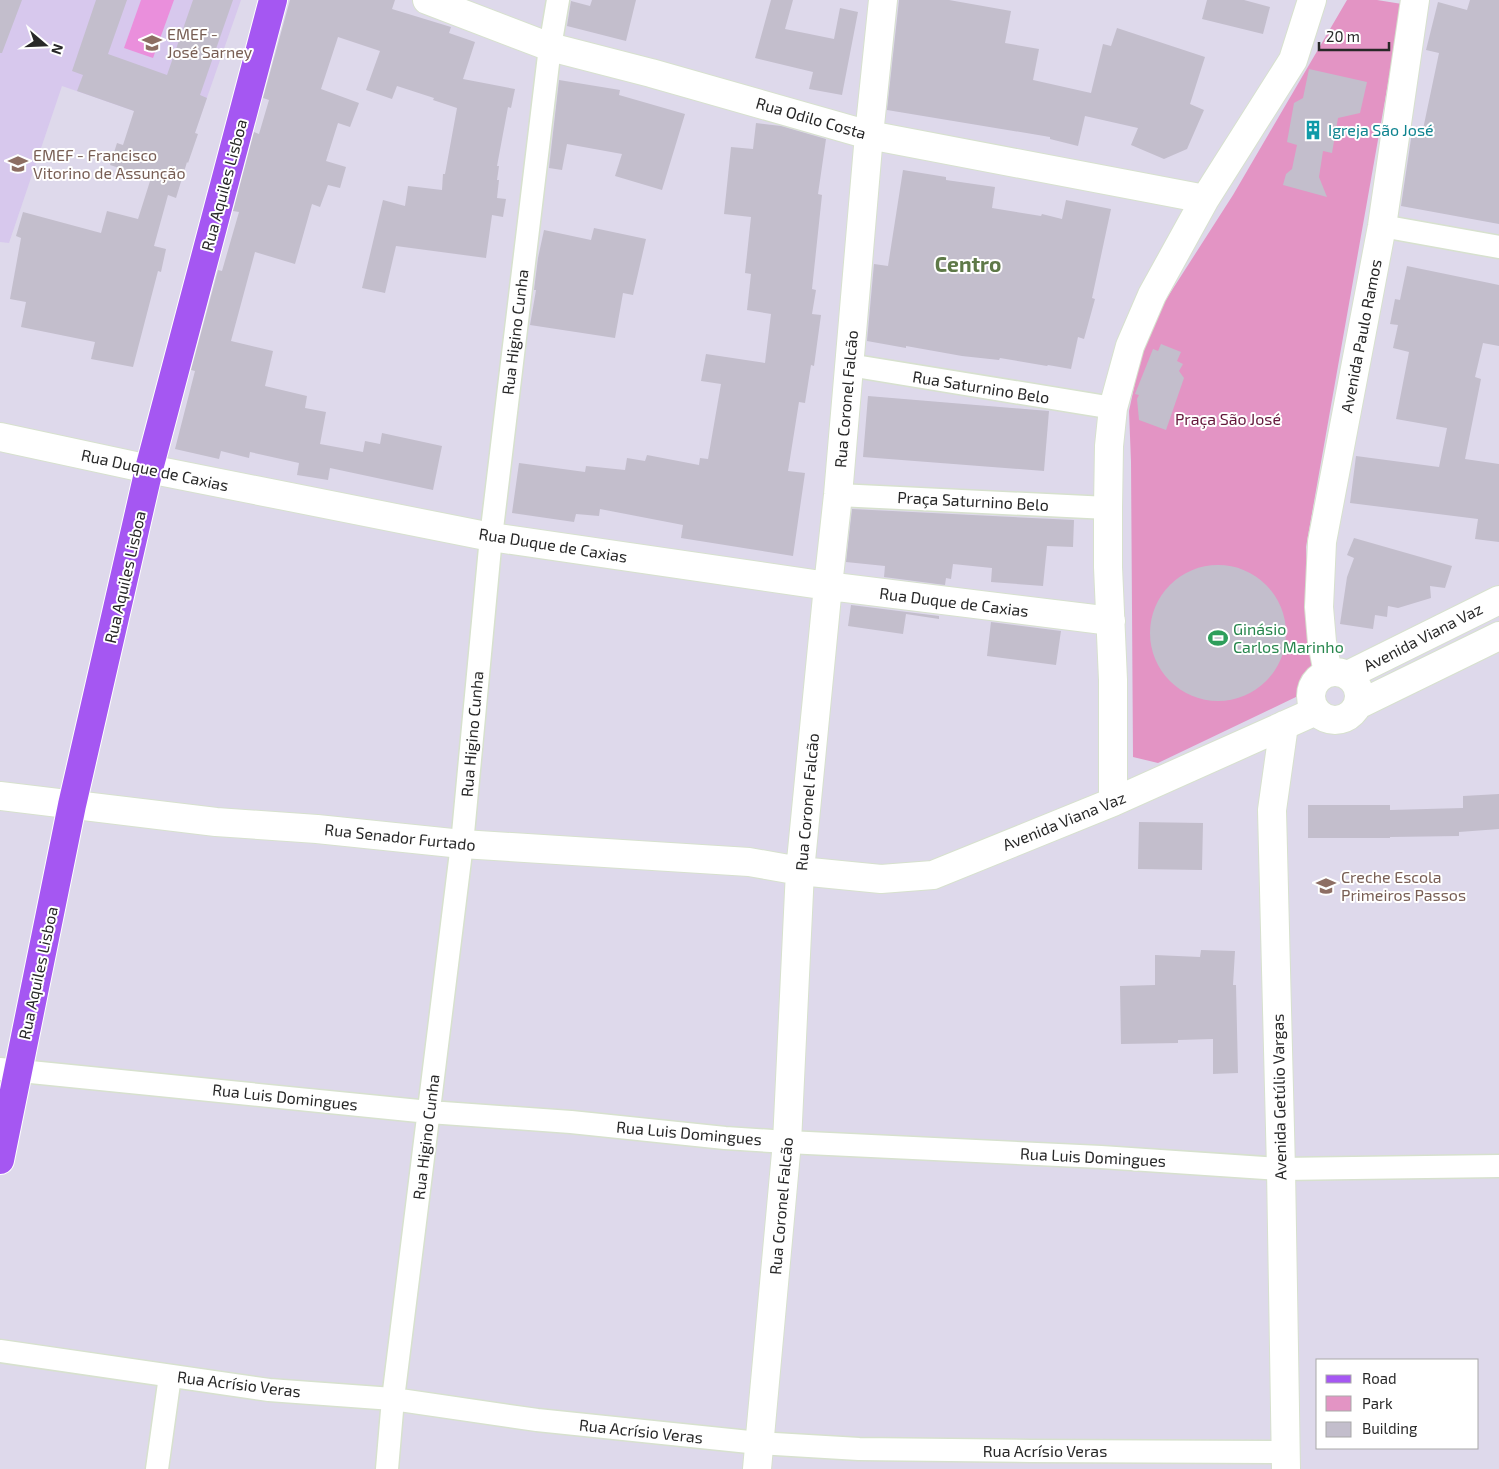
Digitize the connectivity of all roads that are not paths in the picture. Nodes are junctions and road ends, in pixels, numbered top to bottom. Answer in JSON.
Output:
{"nodes":[{"id":1,"x":273,"y":0,"type":"edge"},
{"id":2,"x":427,"y":0,"type":"edge"},
{"id":3,"x":558,"y":0,"type":"edge"},
{"id":4,"x":883,"y":0,"type":"edge"},
{"id":5,"x":1312,"y":0,"type":"edge"},
{"id":6,"x":1415,"y":0,"type":"edge"},
{"id":7,"x":550,"y":47,"type":"junction"},
{"id":8,"x":869,"y":135,"type":"junction"},
{"id":9,"x":1205,"y":199,"type":"junction"},
{"id":10,"x":1382,"y":226,"type":"junction"},
{"id":11,"x":1499,"y":247,"type":"edge"},
{"id":12,"x":849,"y":365,"type":"junction"},
{"id":13,"x":1113,"y":408,"type":"junction"},
{"id":14,"x":0,"y":437,"type":"edge"},
{"id":15,"x":149,"y":469,"type":"junction"},
{"id":16,"x":838,"y":494,"type":"junction"},
{"id":17,"x":1108,"y":508,"type":"junction"},
{"id":18,"x":491,"y":537,"type":"junction"},
{"id":19,"x":828,"y":586,"type":"junction"},
{"id":20,"x":1499,"y":600,"type":"edge"},
{"id":21,"x":1111,"y":621,"type":"junction"},
{"id":22,"x":1499,"y":636,"type":"edge"},
{"id":23,"x":1338,"y":674,"type":"junction"},
{"id":24,"x":1358,"y":705,"type":"junction"},
{"id":25,"x":1316,"y":711,"type":"junction"},
{"id":26,"x":1284,"y":725,"type":"junction"},
{"id":27,"x":0,"y":796,"type":"edge"},
{"id":28,"x":1113,"y":802,"type":"junction"},
{"id":29,"x":72,"y":805,"type":"junction"},
{"id":30,"x":462,"y":844,"type":"junction"},
{"id":31,"x":800,"y":871,"type":"junction"},
{"id":32,"x":9,"y":1070,"type":"edge"},
{"id":33,"x":429,"y":1112,"type":"junction"},
{"id":34,"x":787,"y":1142,"type":"junction"},
{"id":35,"x":0,"y":1160,"type":"edge"},
{"id":36,"x":1499,"y":1166,"type":"edge"},
{"id":37,"x":1281,"y":1170,"type":"junction"},
{"id":38,"x":0,"y":1352,"type":"edge"},
{"id":39,"x":170,"y":1376,"type":"junction"},
{"id":40,"x":393,"y":1399,"type":"junction"},
{"id":41,"x":758,"y":1456,"type":"edge"},
{"id":42,"x":1286,"y":1460,"type":"edge"},
{"id":43,"x":157,"y":1469,"type":"edge"},
{"id":44,"x":387,"y":1469,"type":"edge"}],
"edges":[{"from":1,"to":15,"type":"main road","name":"Rua Aquiles Lisboa"},
{"from":2,"to":7,"type":"street","name":"Rua Odilo Costa"},
{"from":3,"to":7,"type":"street","name":"Rua Higino Cunha"},
{"from":4,"to":8,"type":"street","name":"Rua Coronel Falcão"},
{"from":5,"to":9,"type":"street"},
{"from":6,"to":10,"type":"street","name":"Avenida Paulo Ramos"},
{"from":7,"to":8,"type":"street","name":"Rua Odilo Costa"},
{"from":7,"to":18,"type":"street","name":"Rua Higino Cunha"},
{"from":8,"to":9,"type":"street","name":"Rua Odilo Costa"},
{"from":8,"to":12,"type":"street","name":"Rua Coronel Falcão"},
{"from":9,"to":13,"type":"street"},
{"from":10,"to":11,"type":"street"},
{"from":10,"to":23,"type":"street","name":"Avenida Paulo Ramos"},
{"from":12,"to":13,"type":"street","name":"Rua Saturnino Belo"},
{"from":12,"to":16,"type":"street","name":"Rua Coronel Falcão"},
{"from":13,"to":17,"type":"street"},
{"from":14,"to":15,"type":"street","name":"Rua Duque de Caxias"},
{"from":15,"to":18,"type":"street","name":"Rua Duque de Caxias"},
{"from":15,"to":29,"type":"main road","name":"Rua Aquiles Lisboa"},
{"from":16,"to":17,"type":"street","name":"Praça Saturnino Belo"},
{"from":16,"to":19,"type":"street","name":"Rua Coronel Falcão"},
{"from":17,"to":21,"type":"street"},
{"from":18,"to":19,"type":"street","name":"Rua Duque de Caxias"},
{"from":18,"to":30,"type":"street","name":"Rua Higino Cunha"},
{"from":19,"to":21,"type":"street","name":"Rua Duque de Caxias"},
{"from":19,"to":31,"type":"street","name":"Rua Coronel Falcão"},
{"from":20,"to":23,"type":"street","name":"Avenida Viana Vaz"},
{"from":21,"to":28,"type":"street"},
{"from":22,"to":24,"type":"street","name":"Avenida Viana Vaz"},
{"from":23,"to":24,"type":"street"},
{"from":23,"to":25,"type":"street"},
{"from":24,"to":25,"type":"street"},
{"from":25,"to":26,"type":"street","name":"Avenida Viana Vaz"},
{"from":26,"to":28,"type":"street","name":"Avenida Viana Vaz"},
{"from":26,"to":37,"type":"street","name":"Avenida Getúlio Vargas"},
{"from":27,"to":29,"type":"street","name":"Rua Senador Furtado"},
{"from":28,"to":31,"type":"street","name":"Avenida Viana Vaz"},
{"from":29,"to":30,"type":"street","name":"Rua Senador Furtado"},
{"from":29,"to":32,"type":"main road","name":"Rua Aquiles Lisboa"},
{"from":30,"to":31,"type":"street","name":"Rua Senador Furtado"},
{"from":30,"to":33,"type":"street","name":"Rua Higino Cunha"},
{"from":31,"to":34,"type":"street","name":"Rua Coronel Falcão"},
{"from":32,"to":33,"type":"street","name":"Rua Luis Domingues"},
{"from":32,"to":35,"type":"main road","name":"Rua Aquiles Lisboa"},
{"from":33,"to":34,"type":"street","name":"Rua Luis Domingues"},
{"from":33,"to":40,"type":"street","name":"Rua Higino Cunha"},
{"from":34,"to":37,"type":"street","name":"Rua Luis Domingues"},
{"from":34,"to":41,"type":"street","name":"Rua Coronel Falcão"},
{"from":36,"to":37,"type":"street","name":"Rua Luis Domingues"},
{"from":37,"to":42,"type":"street","name":"Avenida Getúlio Vargas"},
{"from":38,"to":39,"type":"street","name":"Rua Acrísio Veras"},
{"from":39,"to":40,"type":"street","name":"Rua Acrísio Veras"},
{"from":39,"to":43,"type":"street"},
{"from":40,"to":41,"type":"street","name":"Rua Acrísio Veras"},
{"from":40,"to":44,"type":"street","name":"Rua Higino Cunha"},
{"from":41,"to":42,"type":"street","name":"Rua Acrísio Veras"}]}
